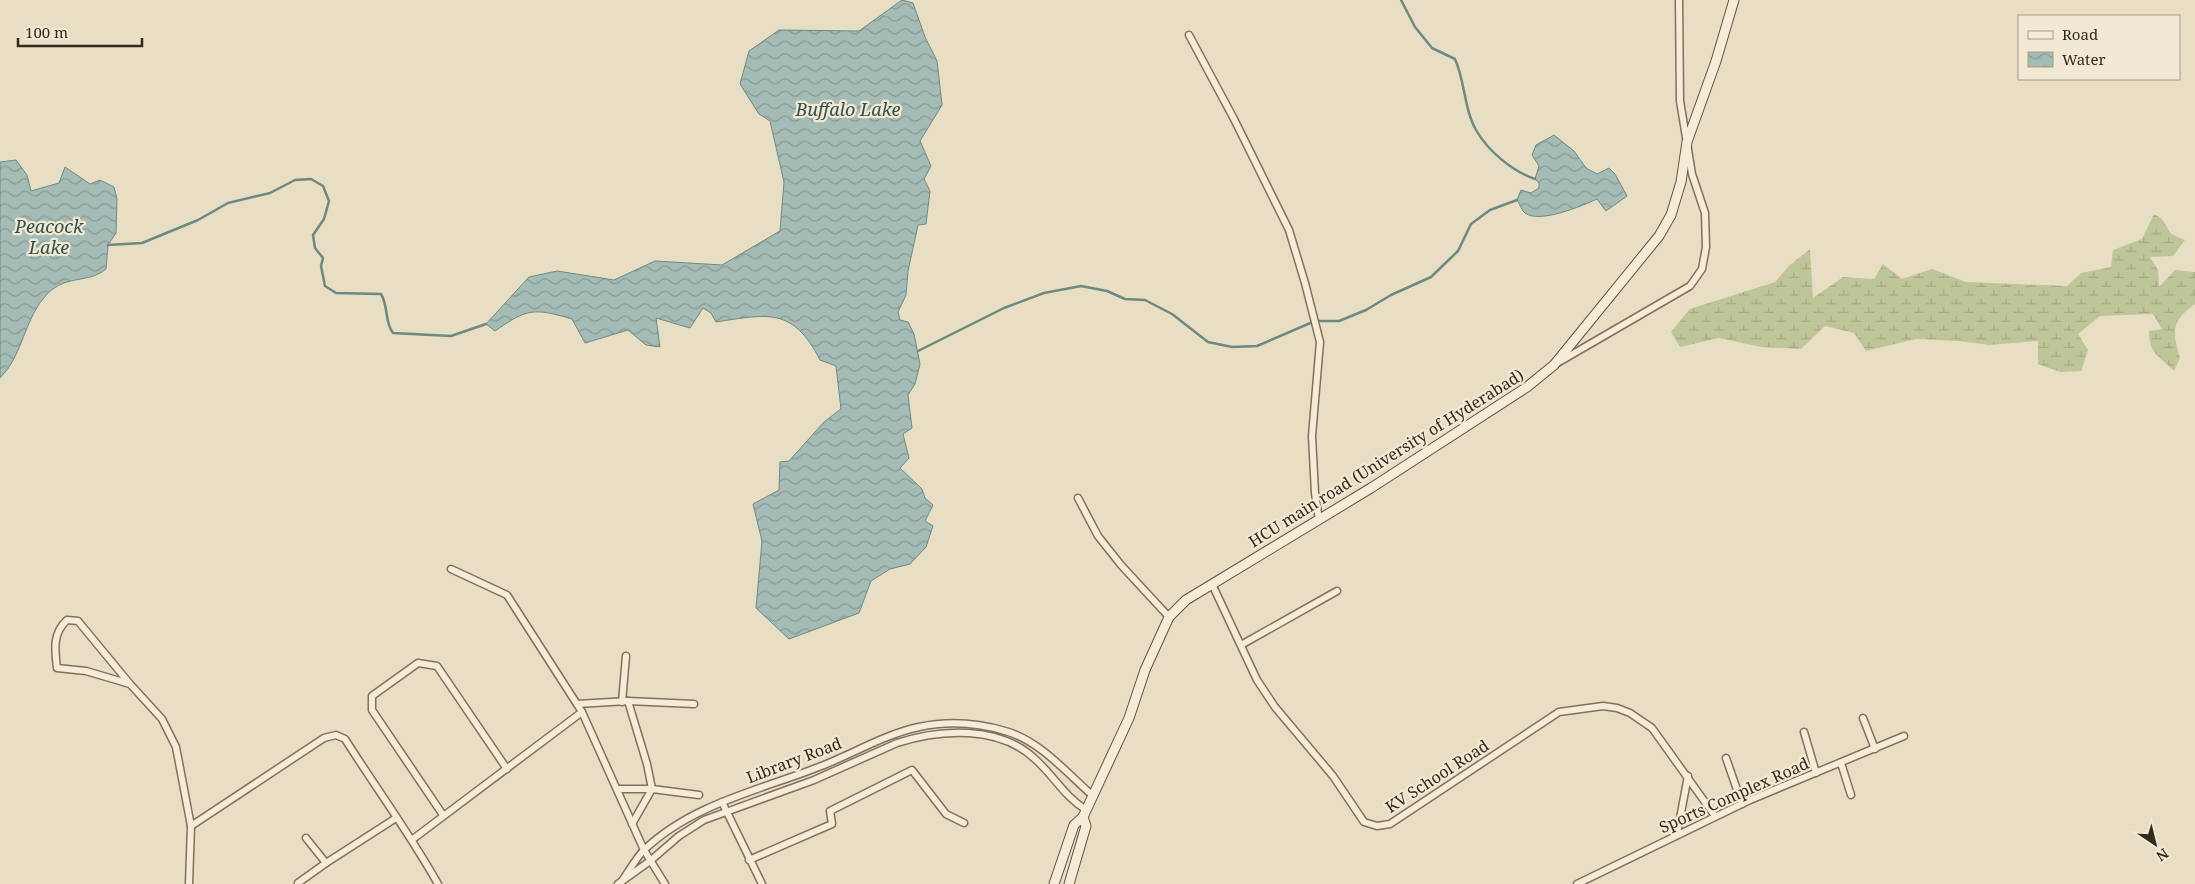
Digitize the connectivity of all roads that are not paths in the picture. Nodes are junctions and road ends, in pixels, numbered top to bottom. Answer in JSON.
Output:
{"nodes":[{"id":1,"x":1680,"y":0,"type":"edge"},
{"id":2,"x":1734,"y":0,"type":"edge"},
{"id":3,"x":1189,"y":35,"type":"dead end"},
{"id":4,"x":1687,"y":142,"type":"junction"},
{"id":5,"x":1554,"y":365,"type":"junction"},
{"id":6,"x":1078,"y":498,"type":"dead end"},
{"id":7,"x":1319,"y":520,"type":"junction"},
{"id":8,"x":451,"y":569,"type":"dead end"},
{"id":9,"x":1212,"y":584,"type":"junction"},
{"id":10,"x":1337,"y":591,"type":"dead end"},
{"id":11,"x":1169,"y":617,"type":"junction"},
{"id":12,"x":1241,"y":645,"type":"junction"},
{"id":13,"x":626,"y":656,"type":"dead end"},
{"id":14,"x":130,"y":684,"type":"junction"},
{"id":15,"x":625,"y":701,"type":"junction"},
{"id":16,"x":577,"y":704,"type":"junction"},
{"id":17,"x":694,"y":704,"type":"dead end"},
{"id":18,"x":582,"y":712,"type":"junction"},
{"id":19,"x":1864,"y":718,"type":"dead end"},
{"id":20,"x":1804,"y":732,"type":"dead end"},
{"id":21,"x":1904,"y":736,"type":"dead end"},
{"id":22,"x":1875,"y":749,"type":"junction"},
{"id":23,"x":1726,"y":758,"type":"dead end"},
{"id":24,"x":1840,"y":763,"type":"junction"},
{"id":25,"x":507,"y":769,"type":"junction"},
{"id":26,"x":1816,"y":773,"type":"junction"},
{"id":27,"x":1688,"y":776,"type":"junction"},
{"id":28,"x":618,"y":789,"type":"junction"},
{"id":29,"x":652,"y":789,"type":"junction"},
{"id":30,"x":1851,"y":794,"type":"dead end"},
{"id":31,"x":699,"y":795,"type":"dead end"},
{"id":32,"x":1093,"y":796,"type":"junction"},
{"id":33,"x":722,"y":802,"type":"junction"},
{"id":34,"x":1742,"y":804,"type":"junction"},
{"id":35,"x":726,"y":812,"type":"junction"},
{"id":36,"x":1084,"y":813,"type":"junction"},
{"id":37,"x":443,"y":815,"type":"junction"},
{"id":38,"x":1715,"y":816,"type":"junction"},
{"id":39,"x":396,"y":818,"type":"junction"},
{"id":40,"x":964,"y":823,"type":"dead end"},
{"id":41,"x":632,"y":824,"type":"junction"},
{"id":42,"x":191,"y":826,"type":"junction"},
{"id":43,"x":1677,"y":834,"type":"junction"},
{"id":44,"x":306,"y":838,"type":"dead end"},
{"id":45,"x":413,"y":839,"type":"junction"},
{"id":46,"x":644,"y":850,"type":"junction"},
{"id":47,"x":317,"y":854,"type":"junction"},
{"id":48,"x":749,"y":860,"type":"junction"},
{"id":49,"x":650,"y":861,"type":"junction"},
{"id":50,"x":326,"y":863,"type":"junction"},
{"id":51,"x":316,"y":870,"type":"junction"},
{"id":52,"x":620,"y":882,"type":"edge"},
{"id":53,"x":298,"y":883,"type":"dead end"},
{"id":54,"x":189,"y":884,"type":"edge"},
{"id":55,"x":438,"y":884,"type":"edge"},
{"id":56,"x":665,"y":884,"type":"edge"},
{"id":57,"x":762,"y":884,"type":"edge"},
{"id":58,"x":1054,"y":884,"type":"edge"},
{"id":59,"x":1069,"y":884,"type":"edge"},
{"id":60,"x":1577,"y":884,"type":"edge"}],
"edges":[{"from":1,"to":4,"type":"street"},
{"from":2,"to":4,"type":"street","name":"HCU main road (University of Hyderabad)"},
{"from":3,"to":7,"type":"street"},
{"from":4,"to":5,"type":"street","name":"HCU main road (University of Hyderabad)"},
{"from":4,"to":5,"type":"street"},
{"from":5,"to":7,"type":"street","name":"HCU main road (University of Hyderabad)"},
{"from":6,"to":11,"type":"street"},
{"from":7,"to":9,"type":"street","name":"HCU main road (University of Hyderabad)"},
{"from":8,"to":16,"type":"street"},
{"from":9,"to":11,"type":"street","name":"HCU main road (University of Hyderabad)"},
{"from":9,"to":12,"type":"street","name":"KV School Road"},
{"from":10,"to":12,"type":"street"},
{"from":11,"to":32,"type":"street","name":"HCU main road (University of Hyderabad)"},
{"from":12,"to":27,"type":"street","name":"KV School Road"},
{"from":13,"to":15,"type":"street"},
{"from":14,"to":14,"type":"street"},
{"from":14,"to":42,"type":"street"},
{"from":15,"to":16,"type":"street"},
{"from":15,"to":17,"type":"street"},
{"from":15,"to":29,"type":"street"},
{"from":16,"to":18,"type":"street"},
{"from":18,"to":25,"type":"street"},
{"from":18,"to":28,"type":"street"},
{"from":19,"to":22,"type":"street"},
{"from":20,"to":26,"type":"street"},
{"from":21,"to":22,"type":"street","name":"Sports Complex Road"},
{"from":22,"to":24,"type":"street","name":"Sports Complex Road"},
{"from":23,"to":34,"type":"street"},
{"from":24,"to":26,"type":"street","name":"Sports Complex Road"},
{"from":24,"to":30,"type":"street"},
{"from":25,"to":37,"type":"street"},
{"from":25,"to":37,"type":"street"},
{"from":26,"to":34,"type":"street","name":"Sports Complex Road"},
{"from":27,"to":38,"type":"street","name":"KV School Road"},
{"from":27,"to":43,"type":"street"},
{"from":28,"to":29,"type":"street"},
{"from":28,"to":41,"type":"street"},
{"from":29,"to":31,"type":"street"},
{"from":29,"to":41,"type":"street"},
{"from":32,"to":33,"type":"street","name":"Library Road"},
{"from":32,"to":36,"type":"street","name":"HCU main road (University of Hyderabad)"},
{"from":33,"to":35,"type":"street"},
{"from":33,"to":46,"type":"street","name":"Library Road"},
{"from":34,"to":38,"type":"street","name":"Sports Complex Road"},
{"from":35,"to":36,"type":"street"},
{"from":35,"to":48,"type":"street"},
{"from":35,"to":49,"type":"street"},
{"from":36,"to":58,"type":"street"},
{"from":36,"to":59,"type":"street"},
{"from":37,"to":45,"type":"street"},
{"from":38,"to":43,"type":"street","name":"Sports Complex Road"},
{"from":39,"to":42,"type":"street"},
{"from":39,"to":45,"type":"street"},
{"from":39,"to":50,"type":"street"},
{"from":40,"to":48,"type":"street"},
{"from":41,"to":46,"type":"street"},
{"from":42,"to":54,"type":"street"},
{"from":43,"to":60,"type":"street","name":"Sports Complex Road"},
{"from":44,"to":47,"type":"street"},
{"from":45,"to":55,"type":"street"},
{"from":46,"to":49,"type":"street"},
{"from":46,"to":52,"type":"street","name":"Library Road"},
{"from":47,"to":50,"type":"street"},
{"from":47,"to":51,"type":"street"},
{"from":48,"to":57,"type":"street"},
{"from":49,"to":52,"type":"street"},
{"from":49,"to":56,"type":"street"},
{"from":50,"to":51,"type":"street"},
{"from":51,"to":53,"type":"street"}]}
